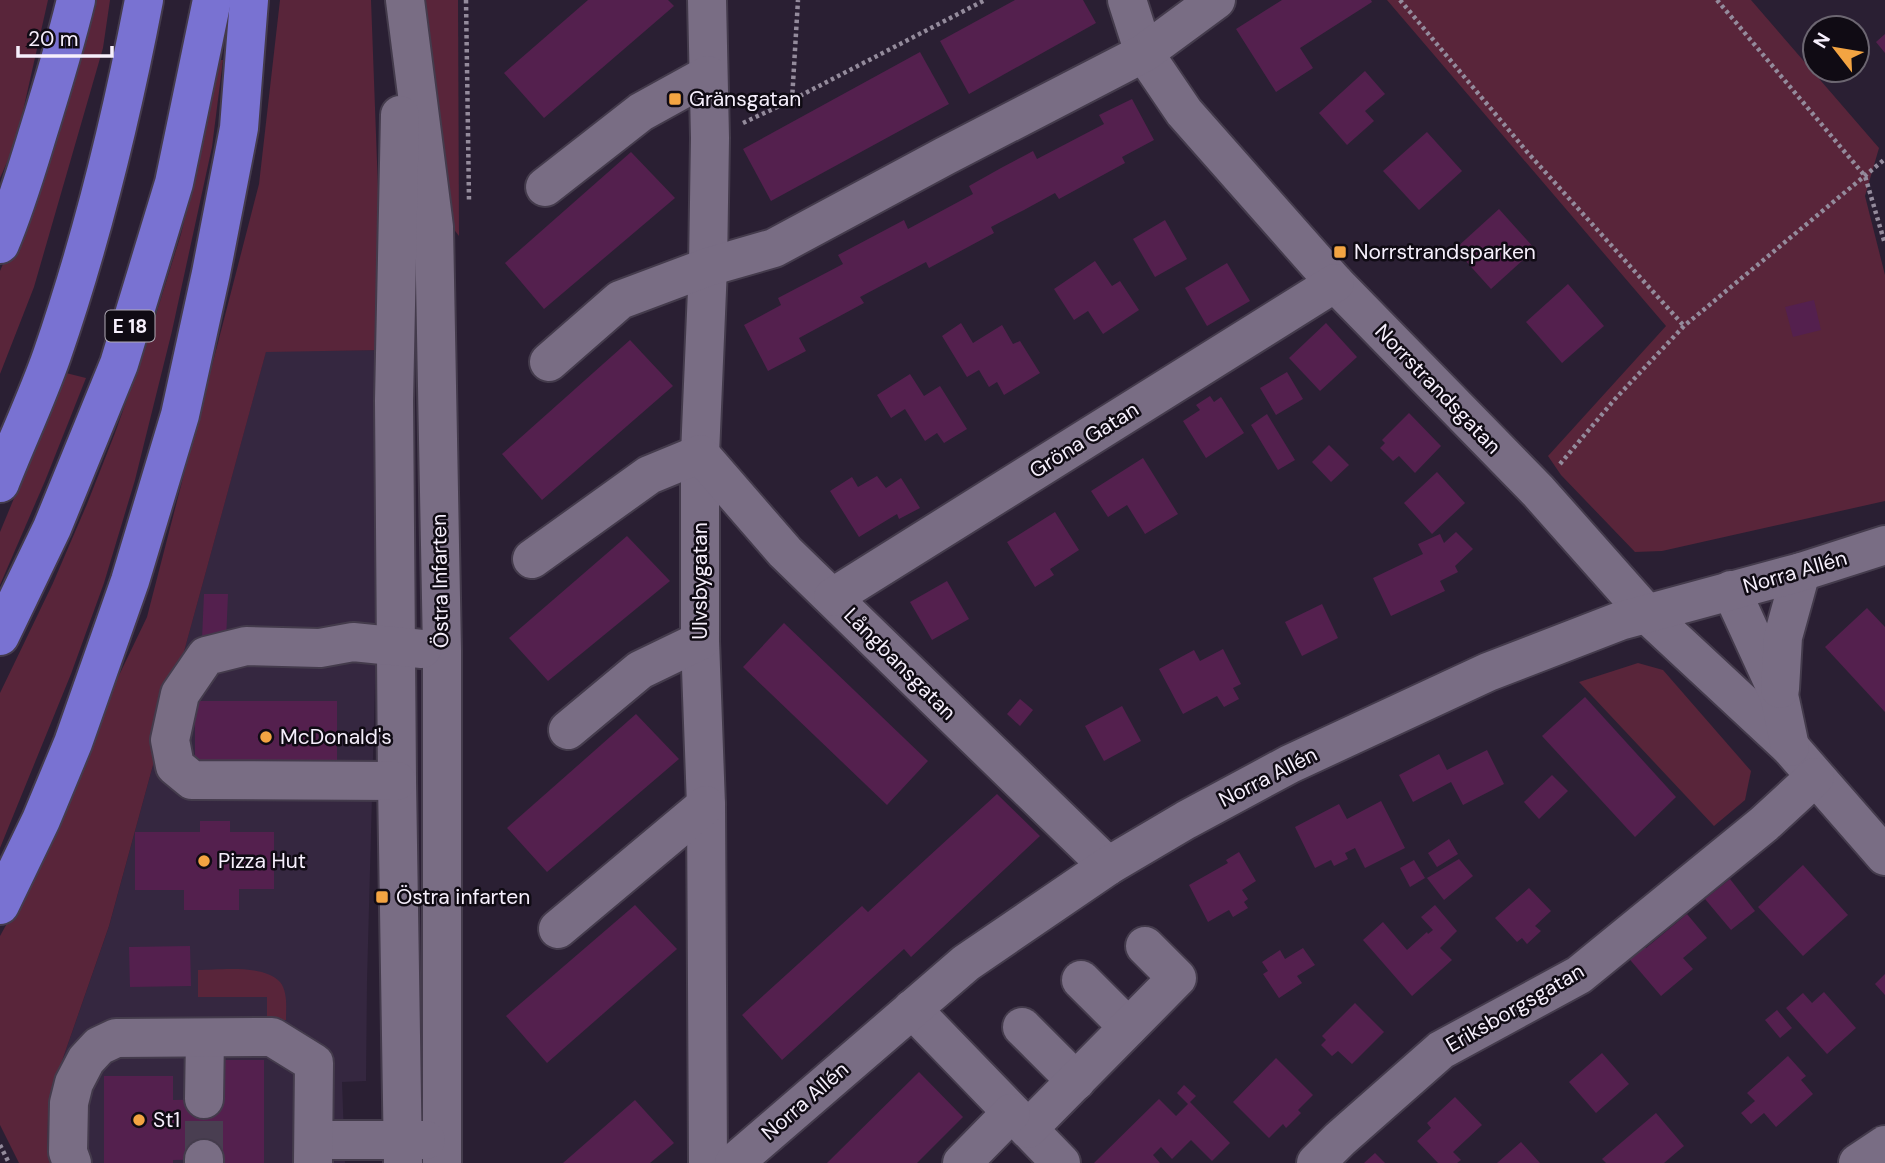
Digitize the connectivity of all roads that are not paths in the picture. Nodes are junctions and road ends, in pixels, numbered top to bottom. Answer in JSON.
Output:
{"nodes":[{"id":1,"x":76,"y":0,"type":"edge"},
{"id":2,"x":144,"y":0,"type":"edge"},
{"id":3,"x":212,"y":0,"type":"edge"},
{"id":4,"x":249,"y":0,"type":"edge"},
{"id":5,"x":404,"y":0,"type":"edge"},
{"id":6,"x":707,"y":0,"type":"edge"},
{"id":7,"x":1128,"y":0,"type":"edge"},
{"id":8,"x":1216,"y":0,"type":"edge"},
{"id":9,"x":1144,"y":53,"type":"junction"},
{"id":10,"x":708,"y":75,"type":"junction"},
{"id":11,"x":545,"y":187,"type":"dead end"},
{"id":12,"x":0,"y":244,"type":"edge"},
{"id":13,"x":708,"y":267,"type":"junction"},
{"id":14,"x":1335,"y":284,"type":"junction"},
{"id":15,"x":549,"y":362,"type":"dead end"},
{"id":16,"x":700,"y":454,"type":"junction"},
{"id":17,"x":0,"y":483,"type":"edge"},
{"id":18,"x":1885,"y":545,"type":"edge"},
{"id":19,"x":532,"y":559,"type":"dead end"},
{"id":20,"x":1801,"y":572,"type":"junction"},
{"id":21,"x":1731,"y":590,"type":"junction"},
{"id":22,"x":833,"y":597,"type":"junction"},
{"id":23,"x":1647,"y":614,"type":"junction"},
{"id":24,"x":0,"y":636,"type":"edge"},
{"id":25,"x":700,"y":641,"type":"junction"},
{"id":26,"x":397,"y":647,"type":"junction"},
{"id":27,"x":442,"y":651,"type":"junction"},
{"id":28,"x":1779,"y":695,"type":"junction"},
{"id":29,"x":568,"y":730,"type":"dead end"},
{"id":30,"x":1790,"y":747,"type":"junction"},
{"id":31,"x":1815,"y":777,"type":"junction"},
{"id":32,"x":397,"y":781,"type":"junction"},
{"id":33,"x":706,"y":805,"type":"junction"},
{"id":34,"x":1885,"y":856,"type":"edge"},
{"id":35,"x":1108,"y":866,"type":"junction"},
{"id":36,"x":0,"y":905,"type":"edge"},
{"id":37,"x":558,"y":929,"type":"dead end"},
{"id":38,"x":1144,"y":946,"type":"dead end"},
{"id":39,"x":1081,"y":980,"type":"dead end"},
{"id":40,"x":912,"y":1009,"type":"junction"},
{"id":41,"x":1022,"y":1027,"type":"dead end"},
{"id":42,"x":1128,"y":1027,"type":"junction"},
{"id":43,"x":205,"y":1038,"type":"junction"},
{"id":44,"x":1076,"y":1081,"type":"junction"},
{"id":45,"x":204,"y":1100,"type":"tunnel mouth"},
{"id":46,"x":1019,"y":1121,"type":"junction"},
{"id":47,"x":1885,"y":1145,"type":"edge"},
{"id":48,"x":314,"y":1151,"type":"edge"},
{"id":49,"x":403,"y":1152,"type":"edge"},
{"id":50,"x":442,"y":1152,"type":"edge"},
{"id":51,"x":72,"y":1163,"type":"edge"},
{"id":52,"x":708,"y":1163,"type":"edge"},
{"id":53,"x":734,"y":1163,"type":"edge"},
{"id":54,"x":962,"y":1163,"type":"edge"},
{"id":55,"x":1061,"y":1163,"type":"edge"},
{"id":56,"x":1316,"y":1163,"type":"edge"},
{"id":57,"x":1858,"y":1163,"type":"edge"}],
"edges":[{"from":1,"to":12,"type":"highway"},
{"from":2,"to":17,"type":"highway"},
{"from":3,"to":24,"type":"highway","number":"E 18"},
{"from":4,"to":36,"type":"highway"},
{"from":5,"to":26,"type":"street","name":"Östra Infarten"},
{"from":5,"to":27,"type":"street","name":"Östra Infarten"},
{"from":6,"to":10,"type":"street","name":"Ulvsbygatan"},
{"from":7,"to":9,"type":"street","name":"Norrstrandsgatan"},
{"from":8,"to":9,"type":"street"},
{"from":9,"to":13,"type":"street"},
{"from":9,"to":14,"type":"street","name":"Norrstrandsgatan"},
{"from":10,"to":11,"type":"street"},
{"from":10,"to":13,"type":"street","name":"Ulvsbygatan"},
{"from":13,"to":15,"type":"street"},
{"from":13,"to":16,"type":"street","name":"Ulvsbygatan"},
{"from":14,"to":22,"type":"street","name":"Gröna Gatan"},
{"from":14,"to":23,"type":"street","name":"Norrstrandsgatan"},
{"from":16,"to":19,"type":"street"},
{"from":16,"to":22,"type":"street","name":"Långbansgatan"},
{"from":16,"to":25,"type":"street","name":"Ulvsbygatan"},
{"from":18,"to":20,"type":"street","name":"Norra Allén"},
{"from":20,"to":21,"type":"street","name":"Norra Allén"},
{"from":20,"to":28,"type":"street","name":"Norrstrandsgatan"},
{"from":21,"to":23,"type":"street","name":"Norra Allén"},
{"from":21,"to":28,"type":"street","name":"Norrstrandsgatan"},
{"from":22,"to":35,"type":"street","name":"Långbansgatan"},
{"from":23,"to":30,"type":"street","name":"Norrstrandsgatan"},
{"from":23,"to":35,"type":"street","name":"Norra Allén"},
{"from":25,"to":29,"type":"street"},
{"from":25,"to":33,"type":"street","name":"Ulvsbygatan"},
{"from":26,"to":27,"type":"street"},
{"from":26,"to":32,"type":"street","name":"Östra Infarten"},
{"from":26,"to":32,"type":"street"},
{"from":27,"to":50,"type":"street","name":"Östra Infarten"},
{"from":28,"to":30,"type":"street","name":"Norrstrandsgatan"},
{"from":30,"to":31,"type":"street","name":"Norrstrandsgatan"},
{"from":31,"to":34,"type":"street","name":"Norrstrandsgatan"},
{"from":31,"to":56,"type":"street","name":"Eriksborgsgatan"},
{"from":32,"to":49,"type":"street","name":"Östra Infarten"},
{"from":33,"to":37,"type":"street"},
{"from":33,"to":52,"type":"street","name":"Ulvsbygatan"},
{"from":35,"to":40,"type":"street","name":"Norra Allén"},
{"from":38,"to":42,"type":"street"},
{"from":39,"to":42,"type":"street"},
{"from":40,"to":46,"type":"street"},
{"from":40,"to":53,"type":"street","name":"Norra Allén"},
{"from":41,"to":44,"type":"street"},
{"from":42,"to":44,"type":"street"},
{"from":43,"to":45,"type":"street"},
{"from":43,"to":48,"type":"street"},
{"from":43,"to":51,"type":"street"},
{"from":44,"to":46,"type":"street"},
{"from":46,"to":54,"type":"street"},
{"from":46,"to":55,"type":"street"},
{"from":47,"to":57,"type":"street"},
{"from":48,"to":49,"type":"street"},
{"from":49,"to":50,"type":"street"}]}
